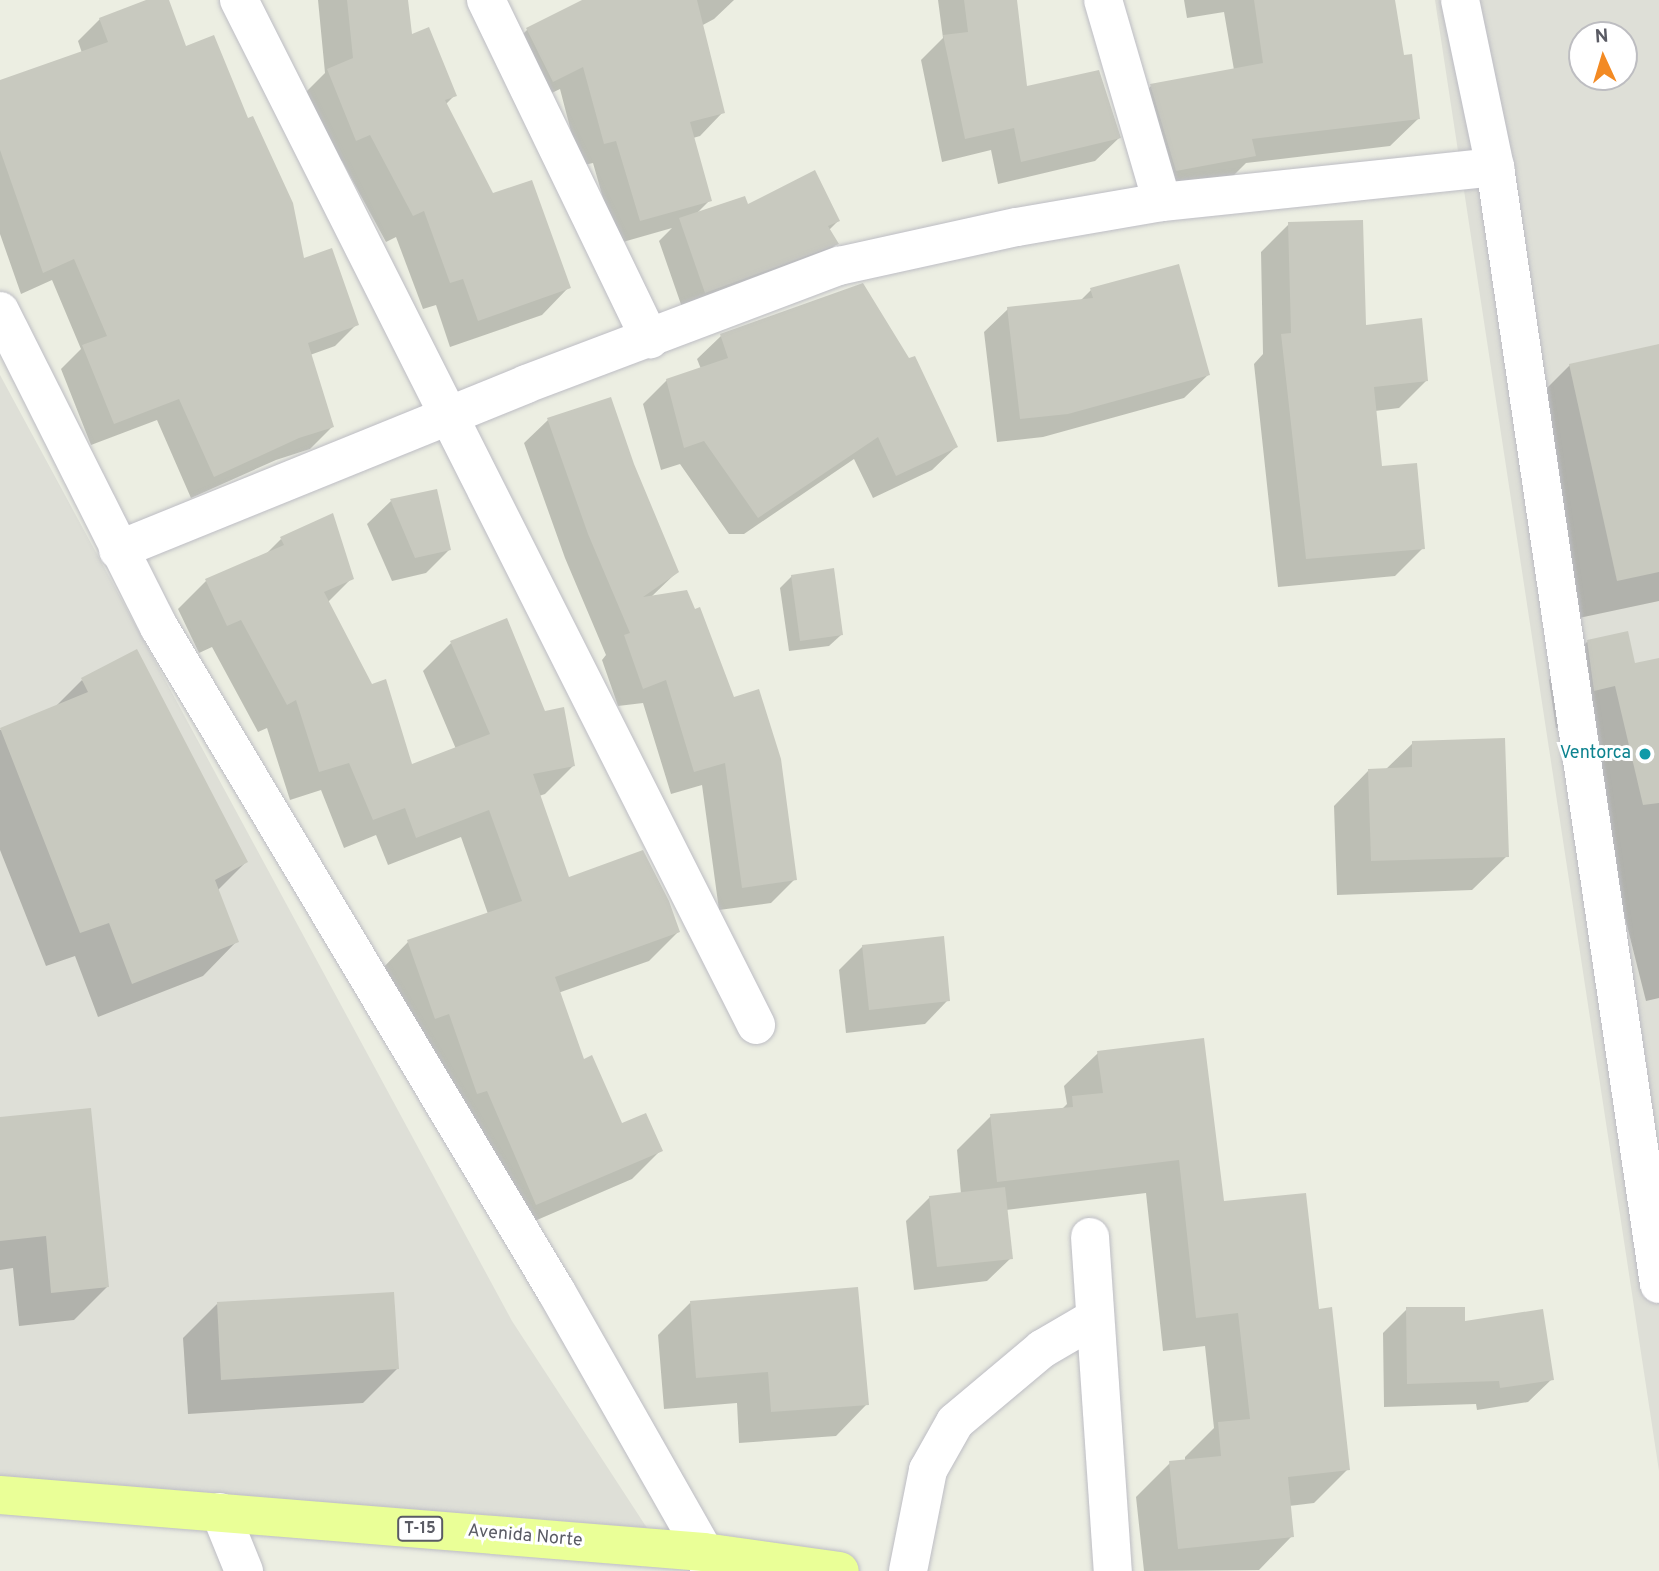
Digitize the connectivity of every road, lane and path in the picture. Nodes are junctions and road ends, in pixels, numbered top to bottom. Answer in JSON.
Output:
{"nodes":[{"id":1,"x":239,"y":0,"type":"edge"},
{"id":2,"x":486,"y":0,"type":"edge"},
{"id":3,"x":1103,"y":0,"type":"edge"},
{"id":4,"x":1460,"y":0,"type":"edge"},
{"id":5,"x":1494,"y":167,"type":"junction"},
{"id":6,"x":1162,"y":202,"type":"junction"},
{"id":7,"x":0,"y":311,"type":"edge"},
{"id":8,"x":650,"y":339,"type":"junction"},
{"id":9,"x":448,"y":416,"type":"junction"},
{"id":10,"x":118,"y":550,"type":"junction"},
{"id":11,"x":757,"y":1025,"type":"dead end"},
{"id":12,"x":1090,"y":1237,"type":"dead end"},
{"id":13,"x":1659,"y":1284,"type":"edge"},
{"id":14,"x":1095,"y":1318,"type":"junction"},
{"id":15,"x":0,"y":1495,"type":"edge"},
{"id":16,"x":220,"y":1512,"type":"junction"},
{"id":17,"x":707,"y":1562,"type":"edge"},
{"id":18,"x":244,"y":1571,"type":"edge"},
{"id":19,"x":840,"y":1571,"type":"edge"},
{"id":20,"x":908,"y":1571,"type":"edge"},
{"id":21,"x":1113,"y":1571,"type":"edge"}],
"edges":[{"from":1,"to":9,"type":"street"},
{"from":2,"to":8,"type":"street"},
{"from":3,"to":6,"type":"street"},
{"from":4,"to":5,"type":"street"},
{"from":5,"to":6,"type":"street"},
{"from":5,"to":13,"type":"street"},
{"from":6,"to":8,"type":"street"},
{"from":7,"to":10,"type":"street"},
{"from":8,"to":9,"type":"street"},
{"from":9,"to":10,"type":"street"},
{"from":9,"to":11,"type":"street"},
{"from":10,"to":17,"type":"street"},
{"from":12,"to":14,"type":"street"},
{"from":14,"to":20,"type":"street"},
{"from":14,"to":21,"type":"street"},
{"from":15,"to":16,"type":"highway","name":"Avenida Norte","number":"T-15"},
{"from":16,"to":17,"type":"highway","name":"Avenida Norte","number":"T-15"},
{"from":16,"to":18,"type":"street"},
{"from":17,"to":19,"type":"highway","name":"Avenida Norte","number":"T-15"}]}
